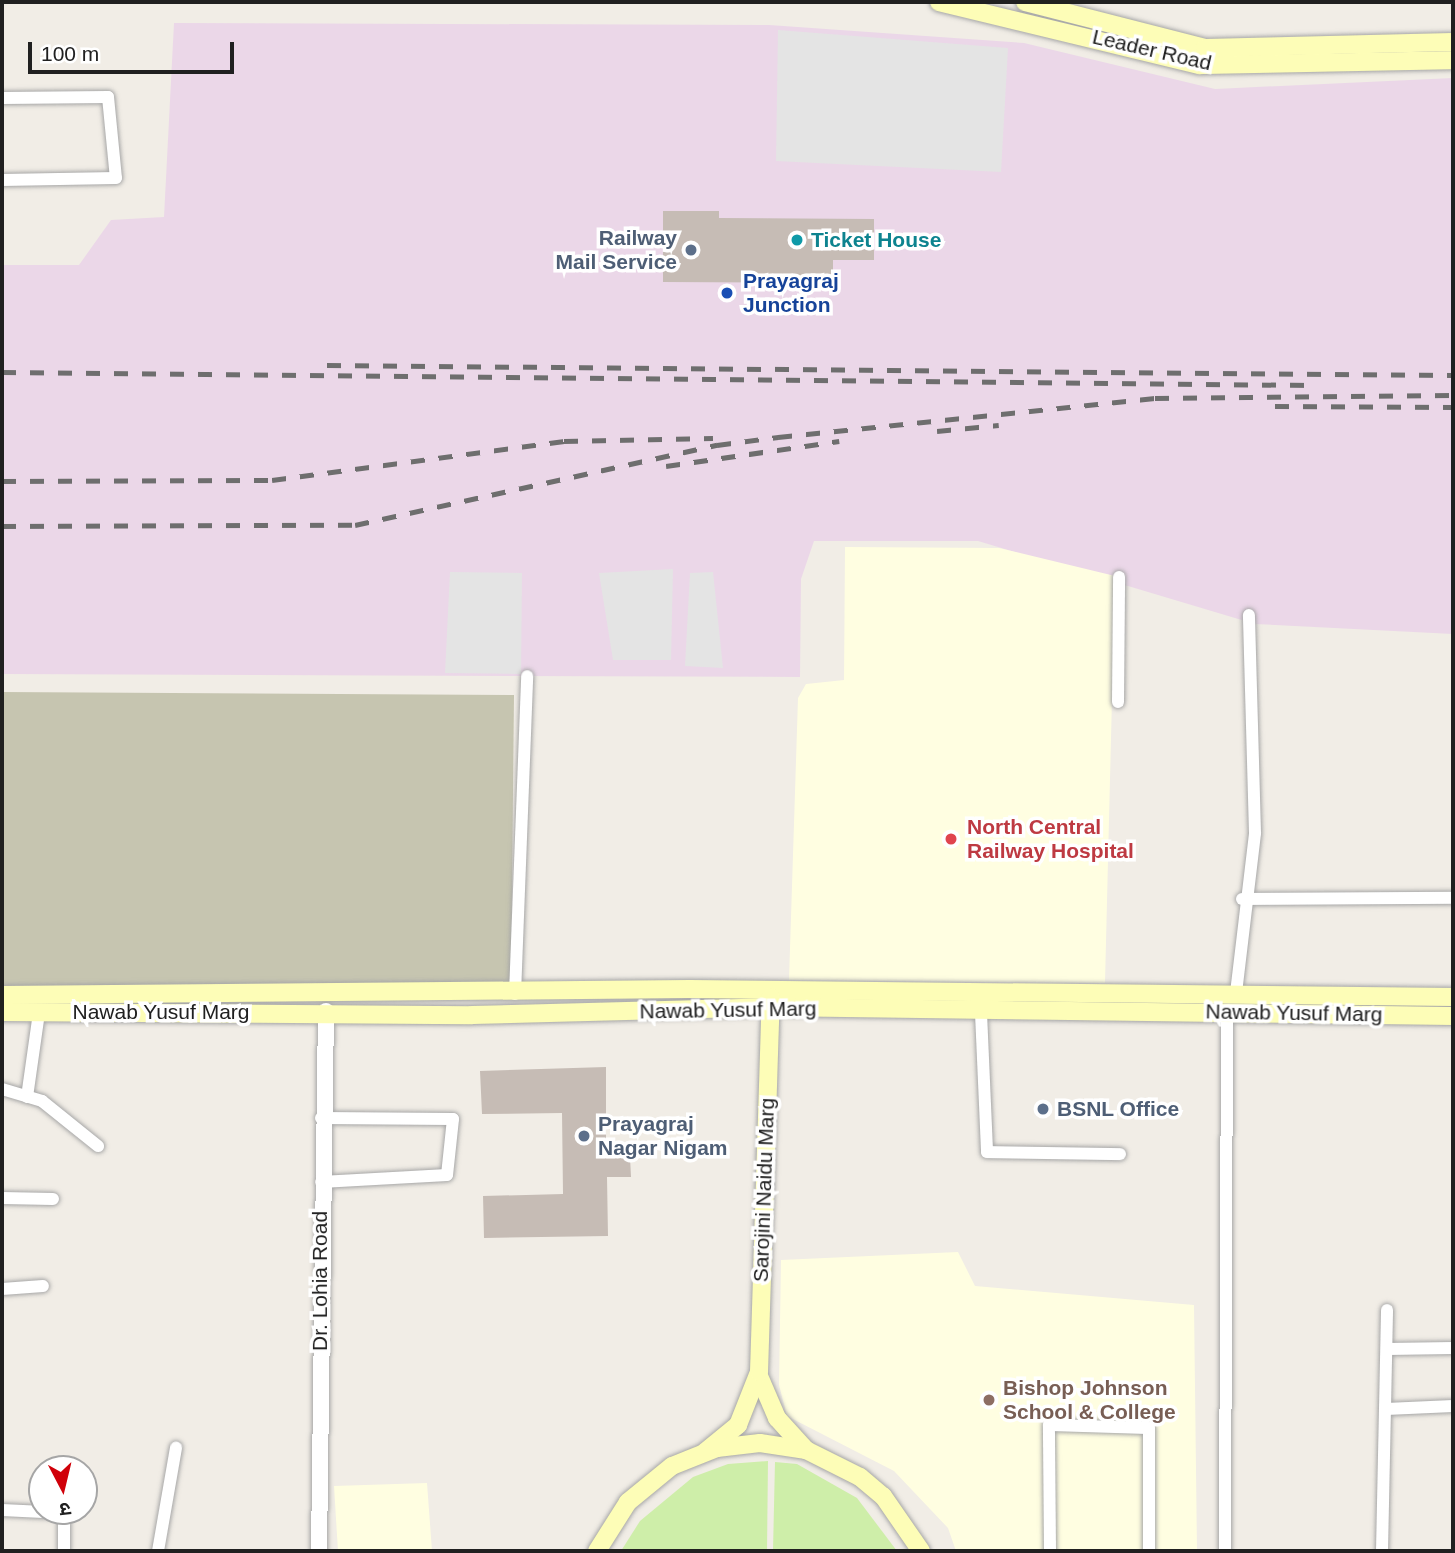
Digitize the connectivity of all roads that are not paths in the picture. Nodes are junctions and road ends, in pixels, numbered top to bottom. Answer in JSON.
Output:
{"nodes":[{"id":1,"x":939,"y":2,"type":"edge"},
{"id":2,"x":1025,"y":2,"type":"edge"},
{"id":3,"x":1453,"y":42,"type":"edge"},
{"id":4,"x":1241,"y":56,"type":"junction"},
{"id":5,"x":1453,"y":60,"type":"edge"},
{"id":6,"x":2,"y":98,"type":"edge"},
{"id":7,"x":2,"y":180,"type":"edge"},
{"id":8,"x":1119,"y":577,"type":"dead end"},
{"id":9,"x":1249,"y":615,"type":"dead end"},
{"id":10,"x":527,"y":676,"type":"dead end"},
{"id":11,"x":1118,"y":702,"type":"dead end"},
{"id":12,"x":1453,"y":898,"type":"edge"},
{"id":13,"x":1242,"y":899,"type":"junction"},
{"id":14,"x":1236,"y":993,"type":"junction"},
{"id":15,"x":515,"y":994,"type":"junction"},
{"id":16,"x":2,"y":995,"type":"edge"},
{"id":17,"x":1453,"y":997,"type":"edge"},
{"id":18,"x":771,"y":998,"type":"junction"},
{"id":19,"x":326,"y":1011,"type":"junction"},
{"id":20,"x":2,"y":1012,"type":"edge"},
{"id":21,"x":39,"y":1013,"type":"junction"},
{"id":22,"x":981,"y":1013,"type":"junction"},
{"id":23,"x":1227,"y":1013,"type":"junction"},
{"id":24,"x":1453,"y":1016,"type":"edge"},
{"id":25,"x":2,"y":1089,"type":"edge"},
{"id":26,"x":27,"y":1097,"type":"junction"},
{"id":27,"x":321,"y":1118,"type":"junction"},
{"id":28,"x":98,"y":1146,"type":"dead end"},
{"id":29,"x":1121,"y":1154,"type":"dead end"},
{"id":30,"x":321,"y":1182,"type":"junction"},
{"id":31,"x":2,"y":1198,"type":"edge"},
{"id":32,"x":53,"y":1199,"type":"dead end"},
{"id":33,"x":43,"y":1286,"type":"dead end"},
{"id":34,"x":2,"y":1289,"type":"edge"},
{"id":35,"x":1387,"y":1310,"type":"dead end"},
{"id":36,"x":1453,"y":1348,"type":"edge"},
{"id":37,"x":1387,"y":1349,"type":"junction"},
{"id":38,"x":759,"y":1373,"type":"junction"},
{"id":39,"x":1453,"y":1406,"type":"edge"},
{"id":40,"x":1386,"y":1409,"type":"junction"},
{"id":41,"x":176,"y":1448,"type":"dead end"},
{"id":42,"x":807,"y":1450,"type":"junction"},
{"id":43,"x":705,"y":1452,"type":"junction"},
{"id":44,"x":2,"y":1510,"type":"edge"},
{"id":45,"x":64,"y":1551,"type":"edge"},
{"id":46,"x":158,"y":1551,"type":"edge"},
{"id":47,"x":319,"y":1551,"type":"edge"},
{"id":48,"x":597,"y":1551,"type":"edge"},
{"id":49,"x":921,"y":1551,"type":"edge"},
{"id":50,"x":1050,"y":1551,"type":"edge"},
{"id":51,"x":1149,"y":1551,"type":"edge"},
{"id":52,"x":1225,"y":1551,"type":"edge"},
{"id":53,"x":1382,"y":1551,"type":"edge"}],
"edges":[{"from":1,"to":4,"type":"main road","name":"Leader Road"},
{"from":2,"to":4,"type":"main road","name":"Leader Road"},
{"from":3,"to":4,"type":"main road","name":"Leader Road"},
{"from":4,"to":5,"type":"main road","name":"Leader Road"},
{"from":6,"to":7,"type":"street"},
{"from":8,"to":11,"type":"street"},
{"from":9,"to":13,"type":"street"},
{"from":10,"to":15,"type":"street"},
{"from":12,"to":13,"type":"street"},
{"from":13,"to":14,"type":"street"},
{"from":14,"to":17,"type":"main road","name":"Nawab Yusuf Marg"},
{"from":14,"to":18,"type":"main road","name":"Nawab Yusuf Marg"},
{"from":15,"to":16,"type":"main road","name":"Nawab Yusuf Marg"},
{"from":15,"to":18,"type":"main road","name":"Nawab Yusuf Marg"},
{"from":18,"to":19,"type":"main road","name":"Nawab Yusuf Marg"},
{"from":18,"to":22,"type":"main road","name":"Nawab Yusuf Marg"},
{"from":18,"to":38,"type":"main road","name":"Sarojini Naidu Marg"},
{"from":19,"to":21,"type":"main road","name":"Nawab Yusuf Marg"},
{"from":19,"to":27,"type":"street","name":"Dr. Lohia Road"},
{"from":20,"to":21,"type":"main road","name":"Nawab Yusuf Marg"},
{"from":21,"to":26,"type":"street"},
{"from":22,"to":23,"type":"main road","name":"Nawab Yusuf Marg"},
{"from":22,"to":29,"type":"street"},
{"from":23,"to":24,"type":"main road","name":"Nawab Yusuf Marg"},
{"from":23,"to":52,"type":"street"},
{"from":25,"to":26,"type":"street"},
{"from":26,"to":28,"type":"street"},
{"from":27,"to":30,"type":"street","name":"Dr. Lohia Road"},
{"from":27,"to":30,"type":"street"},
{"from":30,"to":47,"type":"street","name":"Dr. Lohia Road"},
{"from":31,"to":32,"type":"street"},
{"from":33,"to":34,"type":"street"},
{"from":35,"to":37,"type":"street"},
{"from":36,"to":37,"type":"street"},
{"from":37,"to":40,"type":"street"},
{"from":38,"to":42,"type":"main road"},
{"from":38,"to":43,"type":"main road"},
{"from":39,"to":40,"type":"street"},
{"from":40,"to":53,"type":"street"},
{"from":41,"to":46,"type":"street"},
{"from":42,"to":43,"type":"main road"},
{"from":42,"to":49,"type":"main road"},
{"from":43,"to":48,"type":"main road"},
{"from":44,"to":45,"type":"street"},
{"from":50,"to":51,"type":"street"}]}
